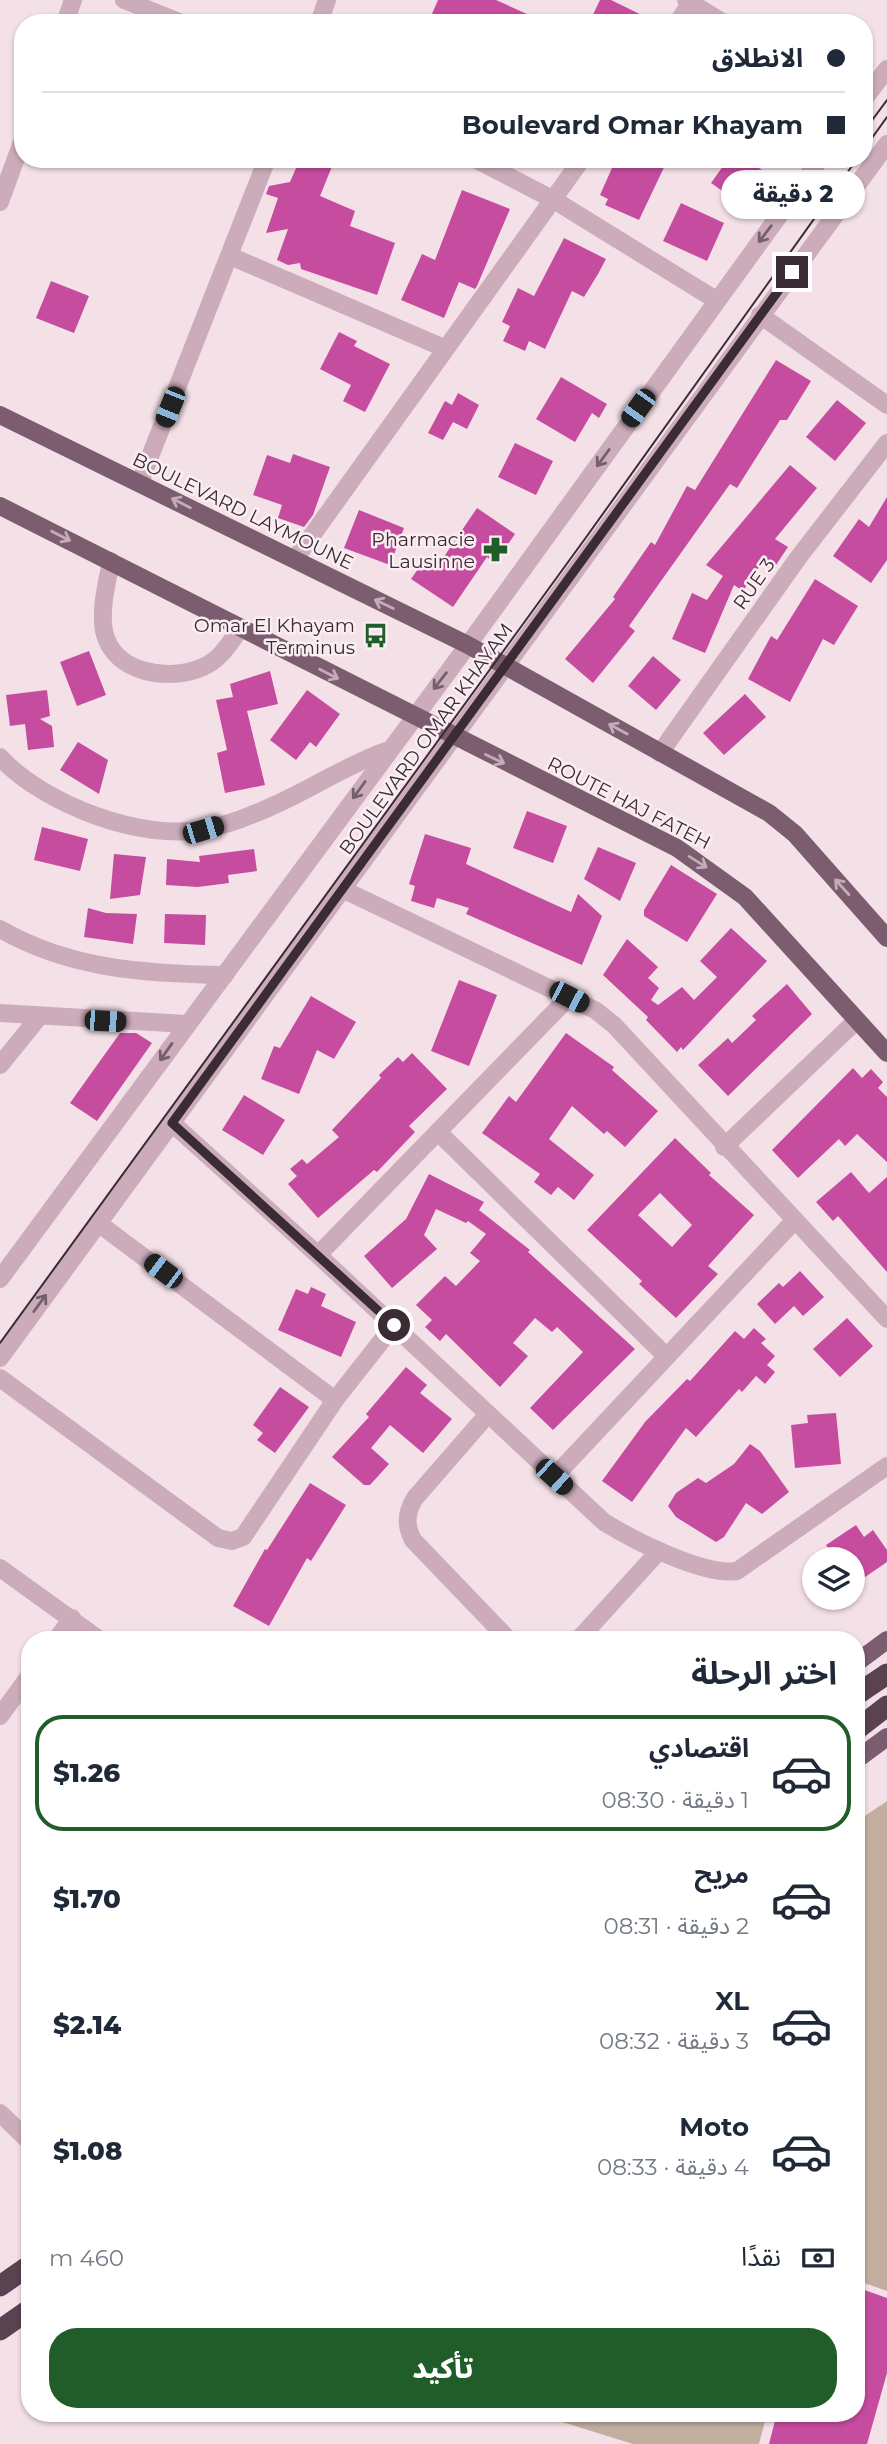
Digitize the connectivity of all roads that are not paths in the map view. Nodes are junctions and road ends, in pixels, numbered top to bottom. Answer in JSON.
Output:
{"nodes":[{"id":1,"x":124,"y":0,"type":"edge"},
{"id":2,"x":690,"y":1,"type":"edge"},
{"id":3,"x":159,"y":14,"type":"edge"},
{"id":4,"x":710,"y":14,"type":"edge"},
{"id":5,"x":887,"y":69,"type":"edge"},
{"id":6,"x":873,"y":87,"type":"edge"},
{"id":7,"x":887,"y":144,"type":"edge"},
{"id":8,"x":873,"y":163,"type":"edge"},
{"id":9,"x":14,"y":164,"type":"edge"},
{"id":10,"x":264,"y":168,"type":"edge"},
{"id":11,"x":492,"y":168,"type":"edge"},
{"id":12,"x":576,"y":168,"type":"edge"},
{"id":13,"x":813,"y":168,"type":"edge"},
{"id":14,"x":869,"y":168,"type":"edge"},
{"id":15,"x":554,"y":200,"type":"junction"},
{"id":16,"x":0,"y":202,"type":"edge"},
{"id":17,"x":230,"y":256,"type":"junction"},
{"id":18,"x":716,"y":300,"type":"junction"},
{"id":19,"x":760,"y":315,"type":"junction"},
{"id":20,"x":444,"y":348,"type":"junction"},
{"id":21,"x":887,"y":405,"type":"edge"},
{"id":22,"x":0,"y":415,"type":"edge"},
{"id":23,"x":887,"y":443,"type":"edge"},
{"id":24,"x":141,"y":482,"type":"junction"},
{"id":25,"x":0,"y":506,"type":"edge"},
{"id":26,"x":295,"y":559,"type":"junction"},
{"id":27,"x":111,"y":561,"type":"junction"},
{"id":28,"x":240,"y":629,"type":"junction"},
{"id":29,"x":468,"y":645,"type":"junction"},
{"id":30,"x":504,"y":665,"type":"junction"},
{"id":31,"x":413,"y":715,"type":"junction"},
{"id":32,"x":452,"y":737,"type":"junction"},
{"id":33,"x":386,"y":751,"type":"junction"},
{"id":34,"x":660,"y":752,"type":"junction"},
{"id":35,"x":0,"y":757,"type":"edge"},
{"id":36,"x":344,"y":890,"type":"junction"},
{"id":37,"x":0,"y":929,"type":"edge"},
{"id":38,"x":887,"y":938,"type":"edge"},
{"id":39,"x":225,"y":975,"type":"junction"},
{"id":40,"x":569,"y":997,"type":"junction"},
{"id":41,"x":0,"y":1013,"type":"edge"},
{"id":42,"x":38,"y":1018,"type":"junction"},
{"id":43,"x":857,"y":1020,"type":"junction"},
{"id":44,"x":186,"y":1024,"type":"junction"},
{"id":45,"x":887,"y":1053,"type":"edge"},
{"id":46,"x":0,"y":1065,"type":"edge"},
{"id":47,"x":172,"y":1123,"type":"junction"},
{"id":48,"x":438,"y":1132,"type":"junction"},
{"id":49,"x":724,"y":1146,"type":"junction"},
{"id":50,"x":794,"y":1220,"type":"junction"},
{"id":51,"x":98,"y":1223,"type":"junction"},
{"id":52,"x":318,"y":1255,"type":"junction"},
{"id":53,"x":2,"y":1273,"type":"edge"},
{"id":54,"x":887,"y":1319,"type":"edge"},
{"id":55,"x":394,"y":1325,"type":"junction"},
{"id":56,"x":666,"y":1356,"type":"junction"},
{"id":57,"x":0,"y":1358,"type":"edge"},
{"id":58,"x":0,"y":1378,"type":"edge"},
{"id":59,"x":335,"y":1401,"type":"junction"},
{"id":60,"x":488,"y":1415,"type":"junction"},
{"id":61,"x":887,"y":1466,"type":"edge"},
{"id":62,"x":554,"y":1477,"type":"junction"},
{"id":63,"x":659,"y":1551,"type":"junction"},
{"id":64,"x":0,"y":1568,"type":"edge"},
{"id":65,"x":72,"y":1618,"type":"junction"},
{"id":66,"x":63,"y":1631,"type":"edge"},
{"id":67,"x":89,"y":1631,"type":"edge"},
{"id":68,"x":500,"y":1631,"type":"edge"},
{"id":69,"x":586,"y":1631,"type":"edge"},
{"id":70,"x":887,"y":1640,"type":"edge"},
{"id":71,"x":865,"y":1656,"type":"edge"},
{"id":72,"x":887,"y":1674,"type":"edge"},
{"id":73,"x":21,"y":1687,"type":"edge"},
{"id":74,"x":865,"y":1689,"type":"edge"},
{"id":75,"x":887,"y":1706,"type":"edge"},
{"id":76,"x":0,"y":1716,"type":"edge"},
{"id":77,"x":865,"y":1723,"type":"edge"},
{"id":78,"x":887,"y":1737,"type":"edge"},
{"id":79,"x":865,"y":1753,"type":"edge"},
{"id":80,"x":0,"y":2113,"type":"edge"},
{"id":81,"x":21,"y":2134,"type":"edge"},
{"id":82,"x":21,"y":2271,"type":"edge"},
{"id":83,"x":0,"y":2286,"type":"edge"},
{"id":84,"x":21,"y":2315,"type":"edge"},
{"id":85,"x":0,"y":2330,"type":"edge"}],
"edges":[{"from":1,"to":3,"type":"street"},
{"from":2,"to":4,"type":"street"},
{"from":5,"to":6,"type":"street"},
{"from":7,"to":8,"type":"street","name":"BOULEVARD OMAR KHAYAM"},
{"from":9,"to":16,"type":"street"},
{"from":10,"to":17,"type":"street"},
{"from":11,"to":15,"type":"street"},
{"from":12,"to":15,"type":"street"},
{"from":13,"to":18,"type":"street","name":"BOULEVARD OMAR KHAYAM","one_way":true},
{"from":14,"to":19,"type":"street","name":"BOULEVARD OMAR KHAYAM"},
{"from":15,"to":18,"type":"street"},
{"from":15,"to":20,"type":"street"},
{"from":17,"to":20,"type":"street"},
{"from":17,"to":24,"type":"street"},
{"from":18,"to":29,"type":"street","name":"BOULEVARD OMAR KHAYAM","one_way":true},
{"from":19,"to":21,"type":"street"},
{"from":19,"to":30,"type":"street","name":"BOULEVARD OMAR KHAYAM"},
{"from":20,"to":26,"type":"street"},
{"from":22,"to":24,"type":"main road","name":"BOULEVARD LAYMOUNE"},
{"from":23,"to":34,"type":"street","name":"RUE 3"},
{"from":26,"to":24,"type":"main road","name":"BOULEVARD LAYMOUNE","one_way":true},
{"from":25,"to":27,"type":"main road","one_way":true},
{"from":29,"to":26,"type":"main road","name":"BOULEVARD LAYMOUNE","one_way":true},
{"from":27,"to":28,"type":"main road"},
{"from":27,"to":28,"type":"street"},
{"from":28,"to":31,"type":"main road","one_way":true},
{"from":29,"to":30,"type":"main road"},
{"from":29,"to":31,"type":"street","name":"BOULEVARD OMAR KHAYAM","one_way":true},
{"from":30,"to":32,"type":"street","name":"BOULEVARD OMAR KHAYAM"},
{"from":34,"to":30,"type":"main road","one_way":true},
{"from":31,"to":32,"type":"main road","name":"ROUTE HAJ FATEH"},
{"from":31,"to":33,"type":"street","name":"BOULEVARD OMAR KHAYAM"},
{"from":32,"to":36,"type":"street","name":"BOULEVARD OMAR KHAYAM"},
{"from":32,"to":43,"type":"main road","name":"ROUTE HAJ FATEH","one_way":true},
{"from":33,"to":35,"type":"street"},
{"from":33,"to":39,"type":"street","name":"BOULEVARD OMAR KHAYAM","one_way":true},
{"from":38,"to":34,"type":"main road","one_way":true},
{"from":36,"to":40,"type":"street"},
{"from":36,"to":47,"type":"street","name":"BOULEVARD OMAR KHAYAM"},
{"from":37,"to":39,"type":"street"},
{"from":39,"to":44,"type":"street","name":"BOULEVARD OMAR KHAYAM"},
{"from":40,"to":48,"type":"street"},
{"from":40,"to":49,"type":"street"},
{"from":41,"to":42,"type":"street"},
{"from":42,"to":44,"type":"street"},
{"from":42,"to":46,"type":"street"},
{"from":43,"to":45,"type":"main road","name":"ROUTE HAJ FATEH"},
{"from":43,"to":49,"type":"street"},
{"from":44,"to":53,"type":"street","name":"BOULEVARD OMAR KHAYAM","one_way":true},
{"from":47,"to":51,"type":"street","name":"BOULEVARD OMAR KHAYAM"},
{"from":47,"to":52,"type":"street"},
{"from":48,"to":52,"type":"street"},
{"from":48,"to":56,"type":"street"},
{"from":49,"to":50,"type":"street"},
{"from":50,"to":54,"type":"street"},
{"from":50,"to":56,"type":"street"},
{"from":57,"to":51,"type":"street","name":"BOULEVARD OMAR KHAYAM","one_way":true},
{"from":51,"to":59,"type":"street"},
{"from":52,"to":55,"type":"street"},
{"from":55,"to":59,"type":"street"},
{"from":55,"to":60,"type":"street"},
{"from":56,"to":62,"type":"street"},
{"from":58,"to":59,"type":"street"},
{"from":60,"to":62,"type":"street"},
{"from":60,"to":68,"type":"street"},
{"from":61,"to":63,"type":"street"},
{"from":62,"to":63,"type":"street"},
{"from":63,"to":69,"type":"street"},
{"from":64,"to":65,"type":"street"},
{"from":65,"to":66,"type":"street"},
{"from":65,"to":67,"type":"street"},
{"from":70,"to":71,"type":"main road"},
{"from":72,"to":74,"type":"highway"},
{"from":73,"to":76,"type":"street"},
{"from":75,"to":77,"type":"highway"},
{"from":78,"to":79,"type":"main road"},
{"from":80,"to":81,"type":"street"},
{"from":82,"to":83,"type":"highway"},
{"from":84,"to":85,"type":"highway"}]}
